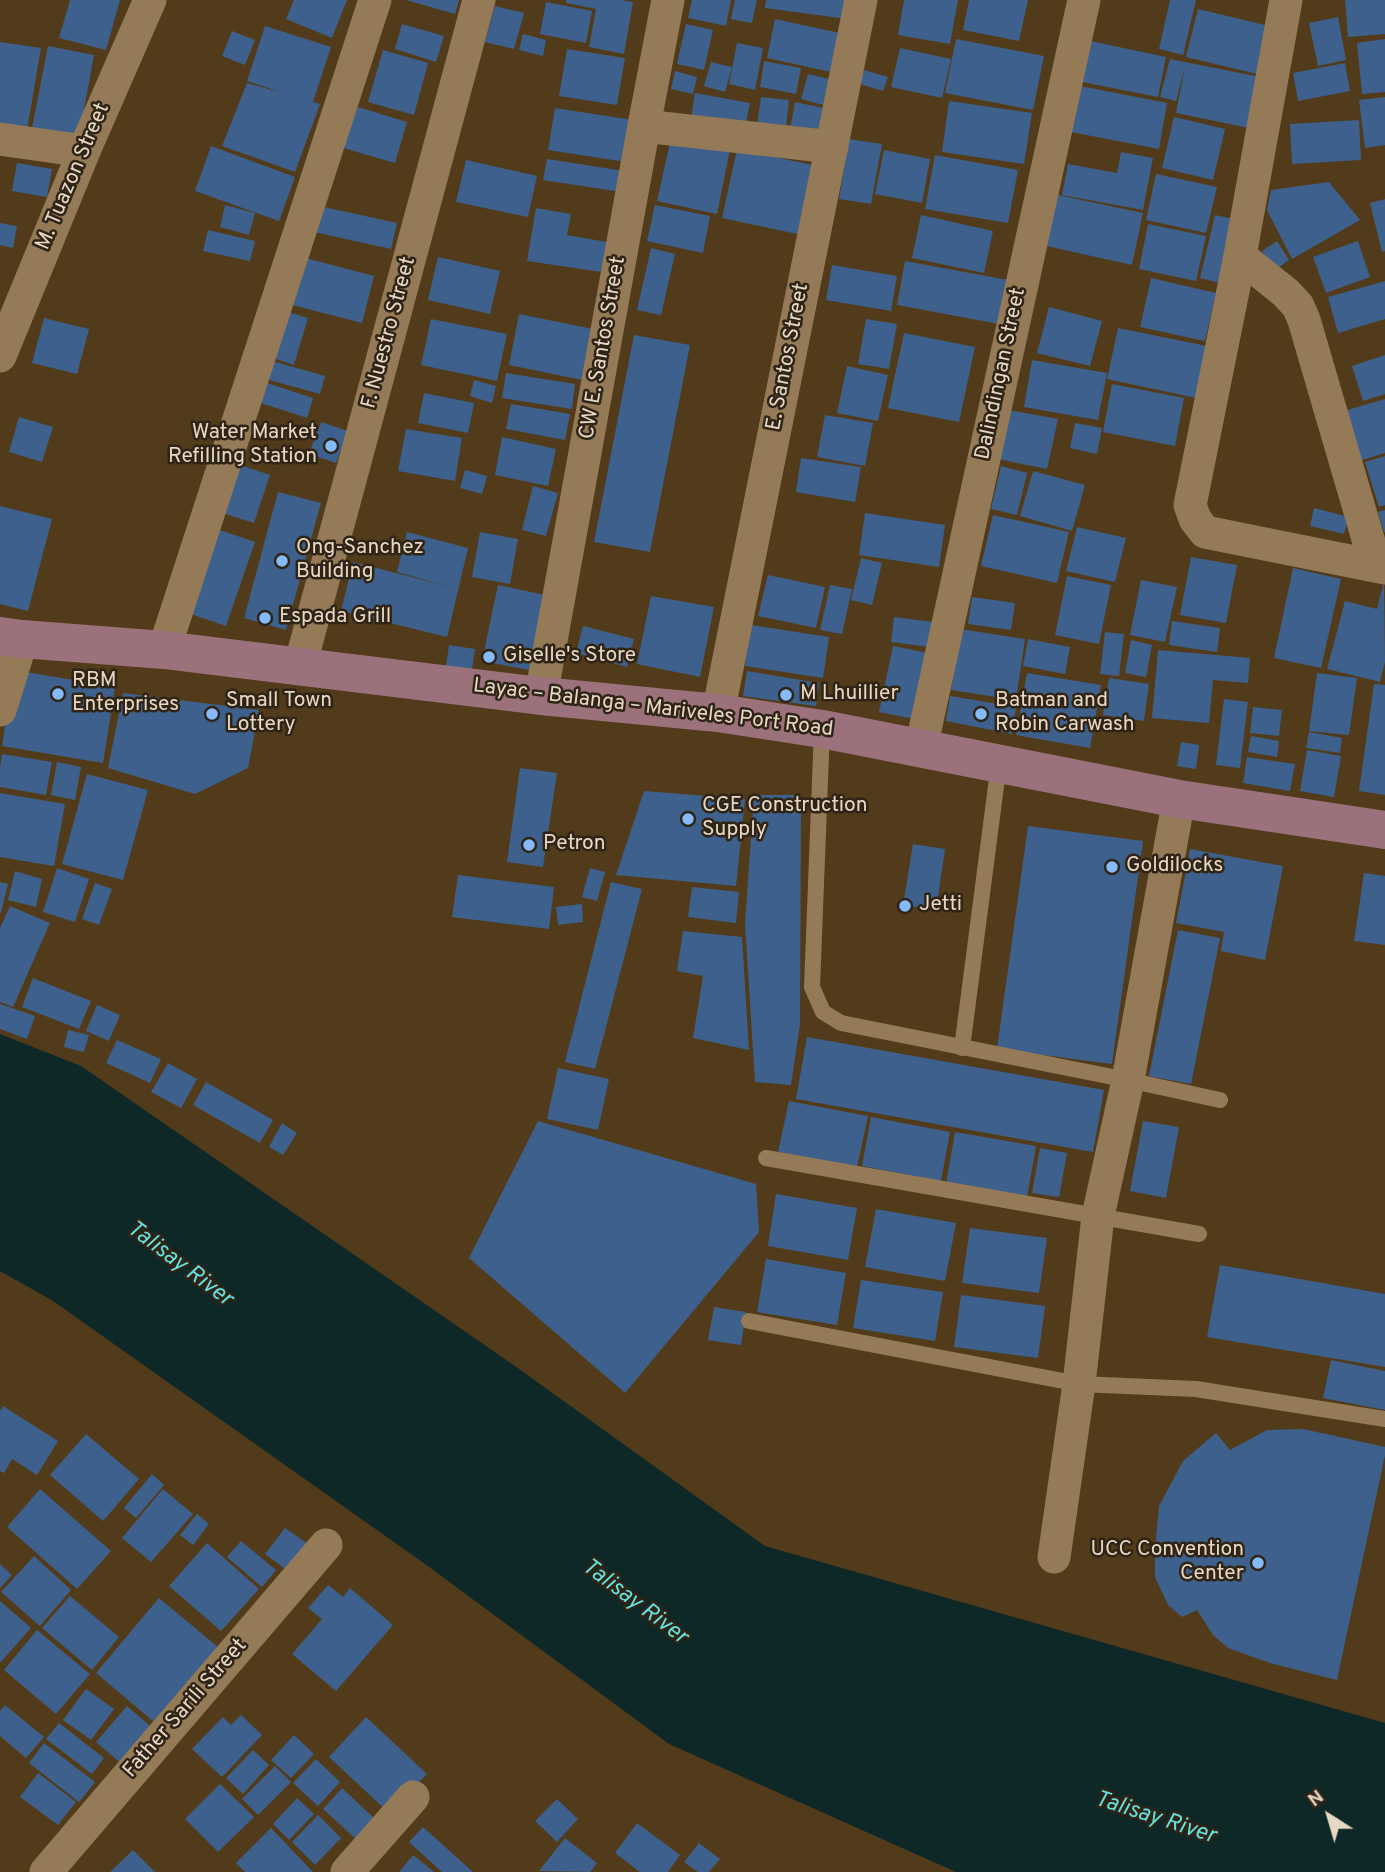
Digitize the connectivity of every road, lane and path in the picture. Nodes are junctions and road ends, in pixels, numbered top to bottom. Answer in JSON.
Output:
{"nodes":[{"id":1,"x":150,"y":0,"type":"edge"},
{"id":2,"x":375,"y":0,"type":"edge"},
{"id":3,"x":479,"y":0,"type":"edge"},
{"id":4,"x":668,"y":0,"type":"edge"},
{"id":5,"x":861,"y":0,"type":"edge"},
{"id":6,"x":1084,"y":0,"type":"edge"},
{"id":7,"x":1286,"y":0,"type":"edge"},
{"id":8,"x":643,"y":126,"type":"junction"},
{"id":9,"x":0,"y":139,"type":"edge"},
{"id":10,"x":832,"y":148,"type":"junction"},
{"id":11,"x":84,"y":150,"type":"junction"},
{"id":12,"x":1240,"y":256,"type":"junction"},
{"id":13,"x":0,"y":353,"type":"edge"},
{"id":14,"x":1381,"y":567,"type":"edge"},
{"id":15,"x":11,"y":638,"type":"edge"},
{"id":16,"x":164,"y":650,"type":"junction"},
{"id":17,"x":300,"y":666,"type":"junction"},
{"id":18,"x":541,"y":696,"type":"junction"},
{"id":19,"x":0,"y":710,"type":"edge"},
{"id":20,"x":718,"y":713,"type":"junction"},
{"id":21,"x":822,"y":729,"type":"junction"},
{"id":22,"x":921,"y":748,"type":"junction"},
{"id":23,"x":999,"y":763,"type":"junction"},
{"id":24,"x":1179,"y":799,"type":"junction"},
{"id":25,"x":1385,"y":830,"type":"edge"},
{"id":26,"x":962,"y":1048,"type":"junction"},
{"id":27,"x":1128,"y":1080,"type":"junction"},
{"id":28,"x":1220,"y":1100,"type":"dead end"},
{"id":29,"x":766,"y":1158,"type":"dead end"},
{"id":30,"x":1098,"y":1216,"type":"junction"},
{"id":31,"x":1199,"y":1234,"type":"dead end"},
{"id":32,"x":749,"y":1321,"type":"dead end"},
{"id":33,"x":1079,"y":1384,"type":"junction"},
{"id":34,"x":1385,"y":1419,"type":"edge"},
{"id":35,"x":326,"y":1545,"type":"dead end"},
{"id":36,"x":1054,"y":1557,"type":"dead end"},
{"id":37,"x":413,"y":1797,"type":"dead end"},
{"id":38,"x":46,"y":1872,"type":"edge"},
{"id":39,"x":347,"y":1872,"type":"edge"}],
"edges":[{"from":1,"to":11,"type":"street","name":"M. Tuazon Street"},
{"from":2,"to":16,"type":"street"},
{"from":3,"to":17,"type":"street","name":"F. Nuestro Street"},
{"from":4,"to":8,"type":"street","name":"CW E. Santos Street"},
{"from":5,"to":10,"type":"street","name":"E. Santos Street"},
{"from":6,"to":22,"type":"street","name":"Dalindingan Street"},
{"from":7,"to":12,"type":"street"},
{"from":8,"to":10,"type":"street"},
{"from":8,"to":18,"type":"street","name":"CW E. Santos Street"},
{"from":9,"to":11,"type":"street"},
{"from":10,"to":20,"type":"street","name":"E. Santos Street"},
{"from":11,"to":13,"type":"street","name":"M. Tuazon Street"},
{"from":12,"to":14,"type":"street"},
{"from":12,"to":14,"type":"street"},
{"from":15,"to":16,"type":"main road","name":"Layac – Balanga – Mariveles Port Road"},
{"from":15,"to":19,"type":"street"},
{"from":16,"to":17,"type":"main road","name":"Layac – Balanga – Mariveles Port Road"},
{"from":17,"to":18,"type":"main road","name":"Layac – Balanga – Mariveles Port Road"},
{"from":18,"to":20,"type":"main road","name":"Layac – Balanga – Mariveles Port Road"},
{"from":20,"to":21,"type":"main road","name":"Layac – Balanga – Mariveles Port Road"},
{"from":21,"to":22,"type":"main road","name":"Layac – Balanga – Mariveles Port Road"},
{"from":21,"to":26,"type":"lane"},
{"from":22,"to":23,"type":"main road","name":"Layac – Balanga – Mariveles Port Road"},
{"from":23,"to":24,"type":"main road","name":"Layac – Balanga – Mariveles Port Road"},
{"from":23,"to":26,"type":"lane"},
{"from":24,"to":25,"type":"main road","name":"Layac – Balanga – Mariveles Port Road"},
{"from":24,"to":27,"type":"street"},
{"from":26,"to":27,"type":"lane"},
{"from":27,"to":28,"type":"lane"},
{"from":27,"to":30,"type":"street"},
{"from":29,"to":30,"type":"lane"},
{"from":30,"to":31,"type":"lane"},
{"from":30,"to":33,"type":"street"},
{"from":32,"to":33,"type":"lane"},
{"from":33,"to":34,"type":"lane"},
{"from":33,"to":36,"type":"street"},
{"from":35,"to":38,"type":"street","name":"Father Sarili Street"},
{"from":37,"to":39,"type":"street"}]}
